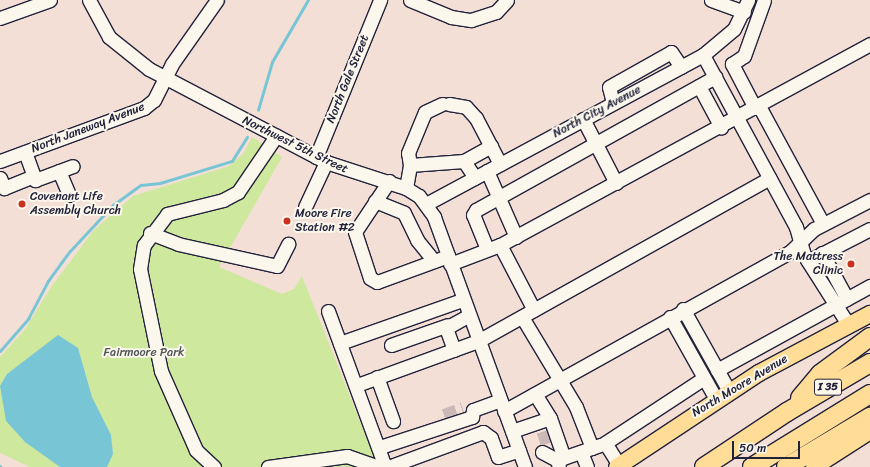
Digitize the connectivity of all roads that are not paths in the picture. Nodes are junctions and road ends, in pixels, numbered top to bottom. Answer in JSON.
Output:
{"nodes":[{"id":1,"x":50,"y":0,"type":"edge"},
{"id":2,"x":89,"y":0,"type":"edge"},
{"id":3,"x":217,"y":0,"type":"edge"},
{"id":4,"x":380,"y":0,"type":"edge"},
{"id":5,"x":410,"y":0,"type":"edge"},
{"id":6,"x":507,"y":0,"type":"edge"},
{"id":7,"x":711,"y":0,"type":"edge"},
{"id":8,"x":764,"y":0,"type":"edge"},
{"id":9,"x":746,"y":6,"type":"edge"},
{"id":10,"x":0,"y":18,"type":"edge"},
{"id":11,"x":870,"y":44,"type":"edge"},
{"id":12,"x":703,"y":55,"type":"junction"},
{"id":13,"x":681,"y":67,"type":"junction"},
{"id":14,"x":715,"y":77,"type":"junction"},
{"id":15,"x":165,"y":78,"type":"junction"},
{"id":16,"x":699,"y":86,"type":"junction"},
{"id":17,"x":613,"y":103,"type":"junction"},
{"id":18,"x":757,"y":107,"type":"junction"},
{"id":19,"x":583,"y":119,"type":"junction"},
{"id":20,"x":740,"y":123,"type":"junction"},
{"id":21,"x":722,"y":126,"type":"junction"},
{"id":22,"x":276,"y":136,"type":"junction"},
{"id":23,"x":596,"y":143,"type":"junction"},
{"id":24,"x":491,"y":146,"type":"junction"},
{"id":25,"x":25,"y":152,"type":"junction"},
{"id":26,"x":321,"y":160,"type":"junction"},
{"id":27,"x":0,"y":161,"type":"edge"},
{"id":28,"x":464,"y":161,"type":"junction"},
{"id":29,"x":500,"y":164,"type":"junction"},
{"id":30,"x":410,"y":165,"type":"junction"},
{"id":31,"x":73,"y":166,"type":"dead end"},
{"id":32,"x":59,"y":171,"type":"junction"},
{"id":33,"x":487,"y":171,"type":"junction"},
{"id":34,"x":34,"y":176,"type":"junction"},
{"id":35,"x":0,"y":178,"type":"edge"},
{"id":36,"x":475,"y":178,"type":"junction"},
{"id":37,"x":770,"y":178,"type":"junction"},
{"id":38,"x":389,"y":181,"type":"junction"},
{"id":39,"x":616,"y":183,"type":"junction"},
{"id":40,"x":406,"y":188,"type":"junction"},
{"id":41,"x":68,"y":195,"type":"dead end"},
{"id":42,"x":501,"y":196,"type":"junction"},
{"id":43,"x":870,"y":200,"type":"edge"},
{"id":44,"x":375,"y":201,"type":"junction"},
{"id":45,"x":426,"y":204,"type":"junction"},
{"id":46,"x":305,"y":207,"type":"dead end"},
{"id":47,"x":823,"y":224,"type":"junction"},
{"id":48,"x":870,"y":229,"type":"edge"},
{"id":49,"x":150,"y":233,"type":"junction"},
{"id":50,"x":516,"y":237,"type":"junction"},
{"id":51,"x":802,"y":240,"type":"junction"},
{"id":52,"x":288,"y":244,"type":"dead end"},
{"id":53,"x":494,"y":247,"type":"junction"},
{"id":54,"x":822,"y":253,"type":"junction"},
{"id":55,"x":449,"y":260,"type":"junction"},
{"id":56,"x":434,"y":261,"type":"junction"},
{"id":57,"x":808,"y":262,"type":"junction"},
{"id":58,"x":870,"y":286,"type":"edge"},
{"id":59,"x":462,"y":300,"type":"junction"},
{"id":60,"x":843,"y":302,"type":"junction"},
{"id":61,"x":683,"y":308,"type":"junction"},
{"id":62,"x":534,"y":310,"type":"junction"},
{"id":63,"x":328,"y":311,"type":"dead end"},
{"id":64,"x":870,"y":314,"type":"edge"},
{"id":65,"x":468,"y":316,"type":"junction"},
{"id":66,"x":670,"y":316,"type":"junction"},
{"id":67,"x":522,"y":317,"type":"junction"},
{"id":68,"x":848,"y":324,"type":"junction"},
{"id":69,"x":448,"y":325,"type":"junction"},
{"id":70,"x":870,"y":338,"type":"edge"},
{"id":71,"x":478,"y":341,"type":"junction"},
{"id":72,"x":340,"y":343,"type":"junction"},
{"id":73,"x":391,"y":345,"type":"dead end"},
{"id":74,"x":454,"y":350,"type":"junction"},
{"id":75,"x":870,"y":363,"type":"edge"},
{"id":76,"x":717,"y":370,"type":"junction"},
{"id":77,"x":377,"y":377,"type":"junction"},
{"id":78,"x":704,"y":378,"type":"junction"},
{"id":79,"x":559,"y":381,"type":"junction"},
{"id":80,"x":356,"y":385,"type":"junction"},
{"id":81,"x":535,"y":394,"type":"junction"},
{"id":82,"x":870,"y":394,"type":"edge"},
{"id":83,"x":722,"y":395,"type":"junction"},
{"id":84,"x":502,"y":406,"type":"junction"},
{"id":85,"x":787,"y":412,"type":"junction"},
{"id":86,"x":870,"y":417,"type":"edge"},
{"id":87,"x":393,"y":421,"type":"dead end"},
{"id":88,"x":540,"y":425,"type":"junction"},
{"id":89,"x":512,"y":431,"type":"junction"},
{"id":90,"x":870,"y":431,"type":"edge"},
{"id":91,"x":605,"y":443,"type":"junction"},
{"id":92,"x":380,"y":447,"type":"junction"},
{"id":93,"x":519,"y":450,"type":"junction"},
{"id":94,"x":586,"y":450,"type":"junction"},
{"id":95,"x":554,"y":458,"type":"edge"},
{"id":96,"x":498,"y":462,"type":"edge"},
{"id":97,"x":618,"y":466,"type":"edge"},
{"id":98,"x":816,"y":466,"type":"edge"},
{"id":99,"x":214,"y":467,"type":"edge"},
{"id":100,"x":268,"y":467,"type":"edge"},
{"id":101,"x":379,"y":467,"type":"edge"},
{"id":102,"x":387,"y":467,"type":"edge"},
{"id":103,"x":525,"y":467,"type":"edge"},
{"id":104,"x":587,"y":467,"type":"edge"},
{"id":105,"x":704,"y":467,"type":"edge"},
{"id":106,"x":752,"y":467,"type":"edge"},
{"id":107,"x":786,"y":467,"type":"edge"}],
"edges":[{"from":1,"to":10,"type":"street"},
{"from":2,"to":15,"type":"street","name":"Northwest 5th Street"},
{"from":3,"to":15,"type":"street","name":"North Janeway Avenue"},
{"from":4,"to":26,"type":"street","name":"North Gale Street"},
{"from":5,"to":6,"type":"street"},
{"from":7,"to":9,"type":"street"},
{"from":8,"to":18,"type":"street"},
{"from":9,"to":12,"type":"street","name":"North City Avenue"},
{"from":11,"to":18,"type":"street"},
{"from":12,"to":13,"type":"street","name":"North City Avenue"},
{"from":12,"to":14,"type":"street"},
{"from":13,"to":17,"type":"street","name":"North City Avenue"},
{"from":13,"to":17,"type":"street"},
{"from":14,"to":16,"type":"street"},
{"from":14,"to":20,"type":"street"},
{"from":15,"to":22,"type":"street","name":"Northwest 5th Street"},
{"from":15,"to":25,"type":"street","name":"North Janeway Avenue"},
{"from":16,"to":21,"type":"street"},
{"from":16,"to":23,"type":"street"},
{"from":17,"to":19,"type":"street","name":"North City Avenue"},
{"from":18,"to":20,"type":"street"},
{"from":18,"to":47,"type":"street"},
{"from":19,"to":23,"type":"street"},
{"from":19,"to":29,"type":"street","name":"North City Avenue"},
{"from":20,"to":21,"type":"street"},
{"from":20,"to":37,"type":"street"},
{"from":21,"to":39,"type":"street"},
{"from":22,"to":26,"type":"street","name":"Northwest 5th Street"},
{"from":22,"to":49,"type":"street"},
{"from":23,"to":39,"type":"street"},
{"from":23,"to":42,"type":"street"},
{"from":24,"to":28,"type":"street"},
{"from":24,"to":29,"type":"street"},
{"from":24,"to":30,"type":"street"},
{"from":25,"to":27,"type":"street","name":"North Janeway Avenue"},
{"from":25,"to":34,"type":"street"},
{"from":26,"to":38,"type":"street","name":"Northwest 5th Street"},
{"from":26,"to":46,"type":"street","name":"North Gale Street"},
{"from":28,"to":30,"type":"street"},
{"from":28,"to":36,"type":"street"},
{"from":29,"to":33,"type":"street","name":"North City Avenue"},
{"from":30,"to":40,"type":"street"},
{"from":31,"to":32,"type":"street"},
{"from":32,"to":34,"type":"street"},
{"from":32,"to":41,"type":"street"},
{"from":33,"to":36,"type":"street","name":"North City Avenue"},
{"from":33,"to":42,"type":"street"},
{"from":34,"to":35,"type":"street"},
{"from":36,"to":45,"type":"street","name":"North City Avenue"},
{"from":37,"to":51,"type":"street"},
{"from":37,"to":62,"type":"street"},
{"from":38,"to":40,"type":"street","name":"Northwest 5th Street"},
{"from":38,"to":44,"type":"street"},
{"from":39,"to":50,"type":"street"},
{"from":40,"to":45,"type":"street","name":"Northwest 5th Street"},
{"from":42,"to":50,"type":"street"},
{"from":42,"to":53,"type":"street"},
{"from":43,"to":47,"type":"street"},
{"from":44,"to":56,"type":"street"},
{"from":44,"to":56,"type":"street"},
{"from":45,"to":55,"type":"street","name":"Northwest 5th Street"},
{"from":47,"to":51,"type":"street"},
{"from":48,"to":54,"type":"street"},
{"from":49,"to":52,"type":"street"},
{"from":49,"to":99,"type":"street"},
{"from":50,"to":53,"type":"street"},
{"from":51,"to":57,"type":"street"},
{"from":51,"to":61,"type":"street"},
{"from":53,"to":55,"type":"street"},
{"from":53,"to":62,"type":"street"},
{"from":54,"to":57,"type":"street"},
{"from":54,"to":60,"type":"street"},
{"from":55,"to":56,"type":"street"},
{"from":55,"to":59,"type":"street","name":"Northwest 5th Street"},
{"from":57,"to":60,"type":"street"},
{"from":58,"to":60,"type":"street"},
{"from":59,"to":65,"type":"street","name":"Northwest 5th Street"},
{"from":59,"to":72,"type":"street"},
{"from":60,"to":68,"type":"street"},
{"from":60,"to":76,"type":"street"},
{"from":61,"to":66,"type":"street"},
{"from":61,"to":76,"type":"street"},
{"from":62,"to":67,"type":"street"},
{"from":63,"to":72,"type":"street"},
{"from":64,"to":68,"type":"main road","name":"North Moore Avenue"},
{"from":65,"to":69,"type":"street"},
{"from":65,"to":71,"type":"street","name":"Northwest 5th Street"},
{"from":66,"to":78,"type":"street"},
{"from":66,"to":79,"type":"street"},
{"from":67,"to":71,"type":"street"},
{"from":67,"to":79,"type":"street"},
{"from":68,"to":83,"type":"main road","name":"North Moore Avenue"},
{"from":69,"to":73,"type":"street"},
{"from":69,"to":74,"type":"street"},
{"from":70,"to":85,"type":"highway"},
{"from":71,"to":74,"type":"street"},
{"from":71,"to":84,"type":"street","name":"Northwest 5th Street"},
{"from":72,"to":80,"type":"street"},
{"from":74,"to":77,"type":"street"},
{"from":75,"to":85,"type":"highway","number":"I 35"},
{"from":76,"to":83,"type":"street"},
{"from":77,"to":80,"type":"street"},
{"from":77,"to":87,"type":"street"},
{"from":78,"to":83,"type":"street"},
{"from":78,"to":91,"type":"street"},
{"from":79,"to":81,"type":"street"},
{"from":79,"to":94,"type":"street"},
{"from":80,"to":92,"type":"street"},
{"from":81,"to":84,"type":"street"},
{"from":81,"to":88,"type":"street"},
{"from":82,"to":106,"type":"highway","number":"I 35"},
{"from":83,"to":97,"type":"main road","name":"North Moore Avenue"},
{"from":84,"to":89,"type":"street","name":"Northwest 5th Street"},
{"from":84,"to":92,"type":"street"},
{"from":85,"to":105,"type":"highway","number":"I 35"},
{"from":86,"to":107,"type":"highway"},
{"from":88,"to":89,"type":"street"},
{"from":88,"to":95,"type":"street"},
{"from":89,"to":93,"type":"street","name":"Northwest 5th Street"},
{"from":90,"to":98,"type":"main road"},
{"from":91,"to":94,"type":"street"},
{"from":91,"to":97,"type":"street"},
{"from":92,"to":102,"type":"street"},
{"from":93,"to":96,"type":"street"},
{"from":93,"to":103,"type":"street","name":"Northwest 5th Street"},
{"from":94,"to":95,"type":"street"},
{"from":94,"to":104,"type":"street"},
{"from":96,"to":102,"type":"street"},
{"from":100,"to":101,"type":"street"}]}
